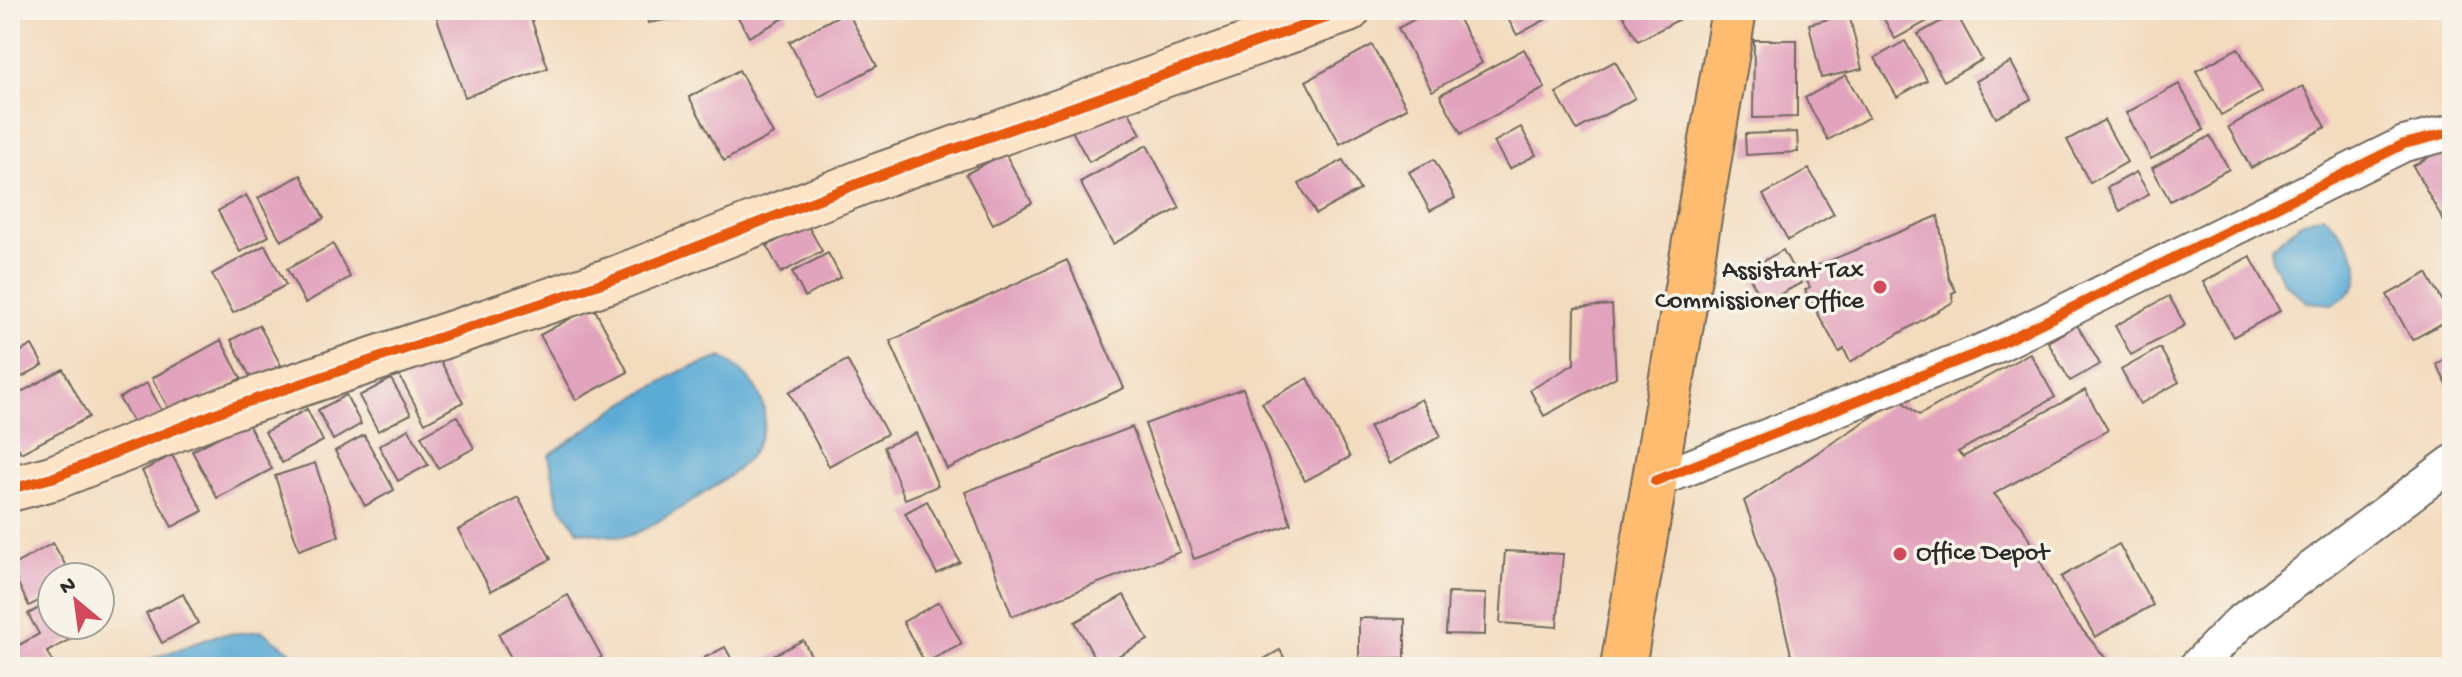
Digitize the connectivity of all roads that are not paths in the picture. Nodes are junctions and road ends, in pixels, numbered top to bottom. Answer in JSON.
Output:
{"nodes":[{"id":1,"x":1348,"y":10,"type":"edge"},
{"id":2,"x":1734,"y":10,"type":"edge"},
{"id":3,"x":2452,"y":132,"type":"edge"},
{"id":4,"x":2452,"y":463,"type":"edge"},
{"id":5,"x":1655,"y":481,"type":"junction"},
{"id":6,"x":10,"y":489,"type":"edge"},
{"id":7,"x":1623,"y":667,"type":"edge"},
{"id":8,"x":2196,"y":667,"type":"edge"}],
"edges":[{"from":1,"to":6,"type":"street"},
{"from":2,"to":5,"type":"highway"},
{"from":3,"to":5,"type":"street"},
{"from":4,"to":8,"type":"street"},
{"from":5,"to":7,"type":"highway"}]}
